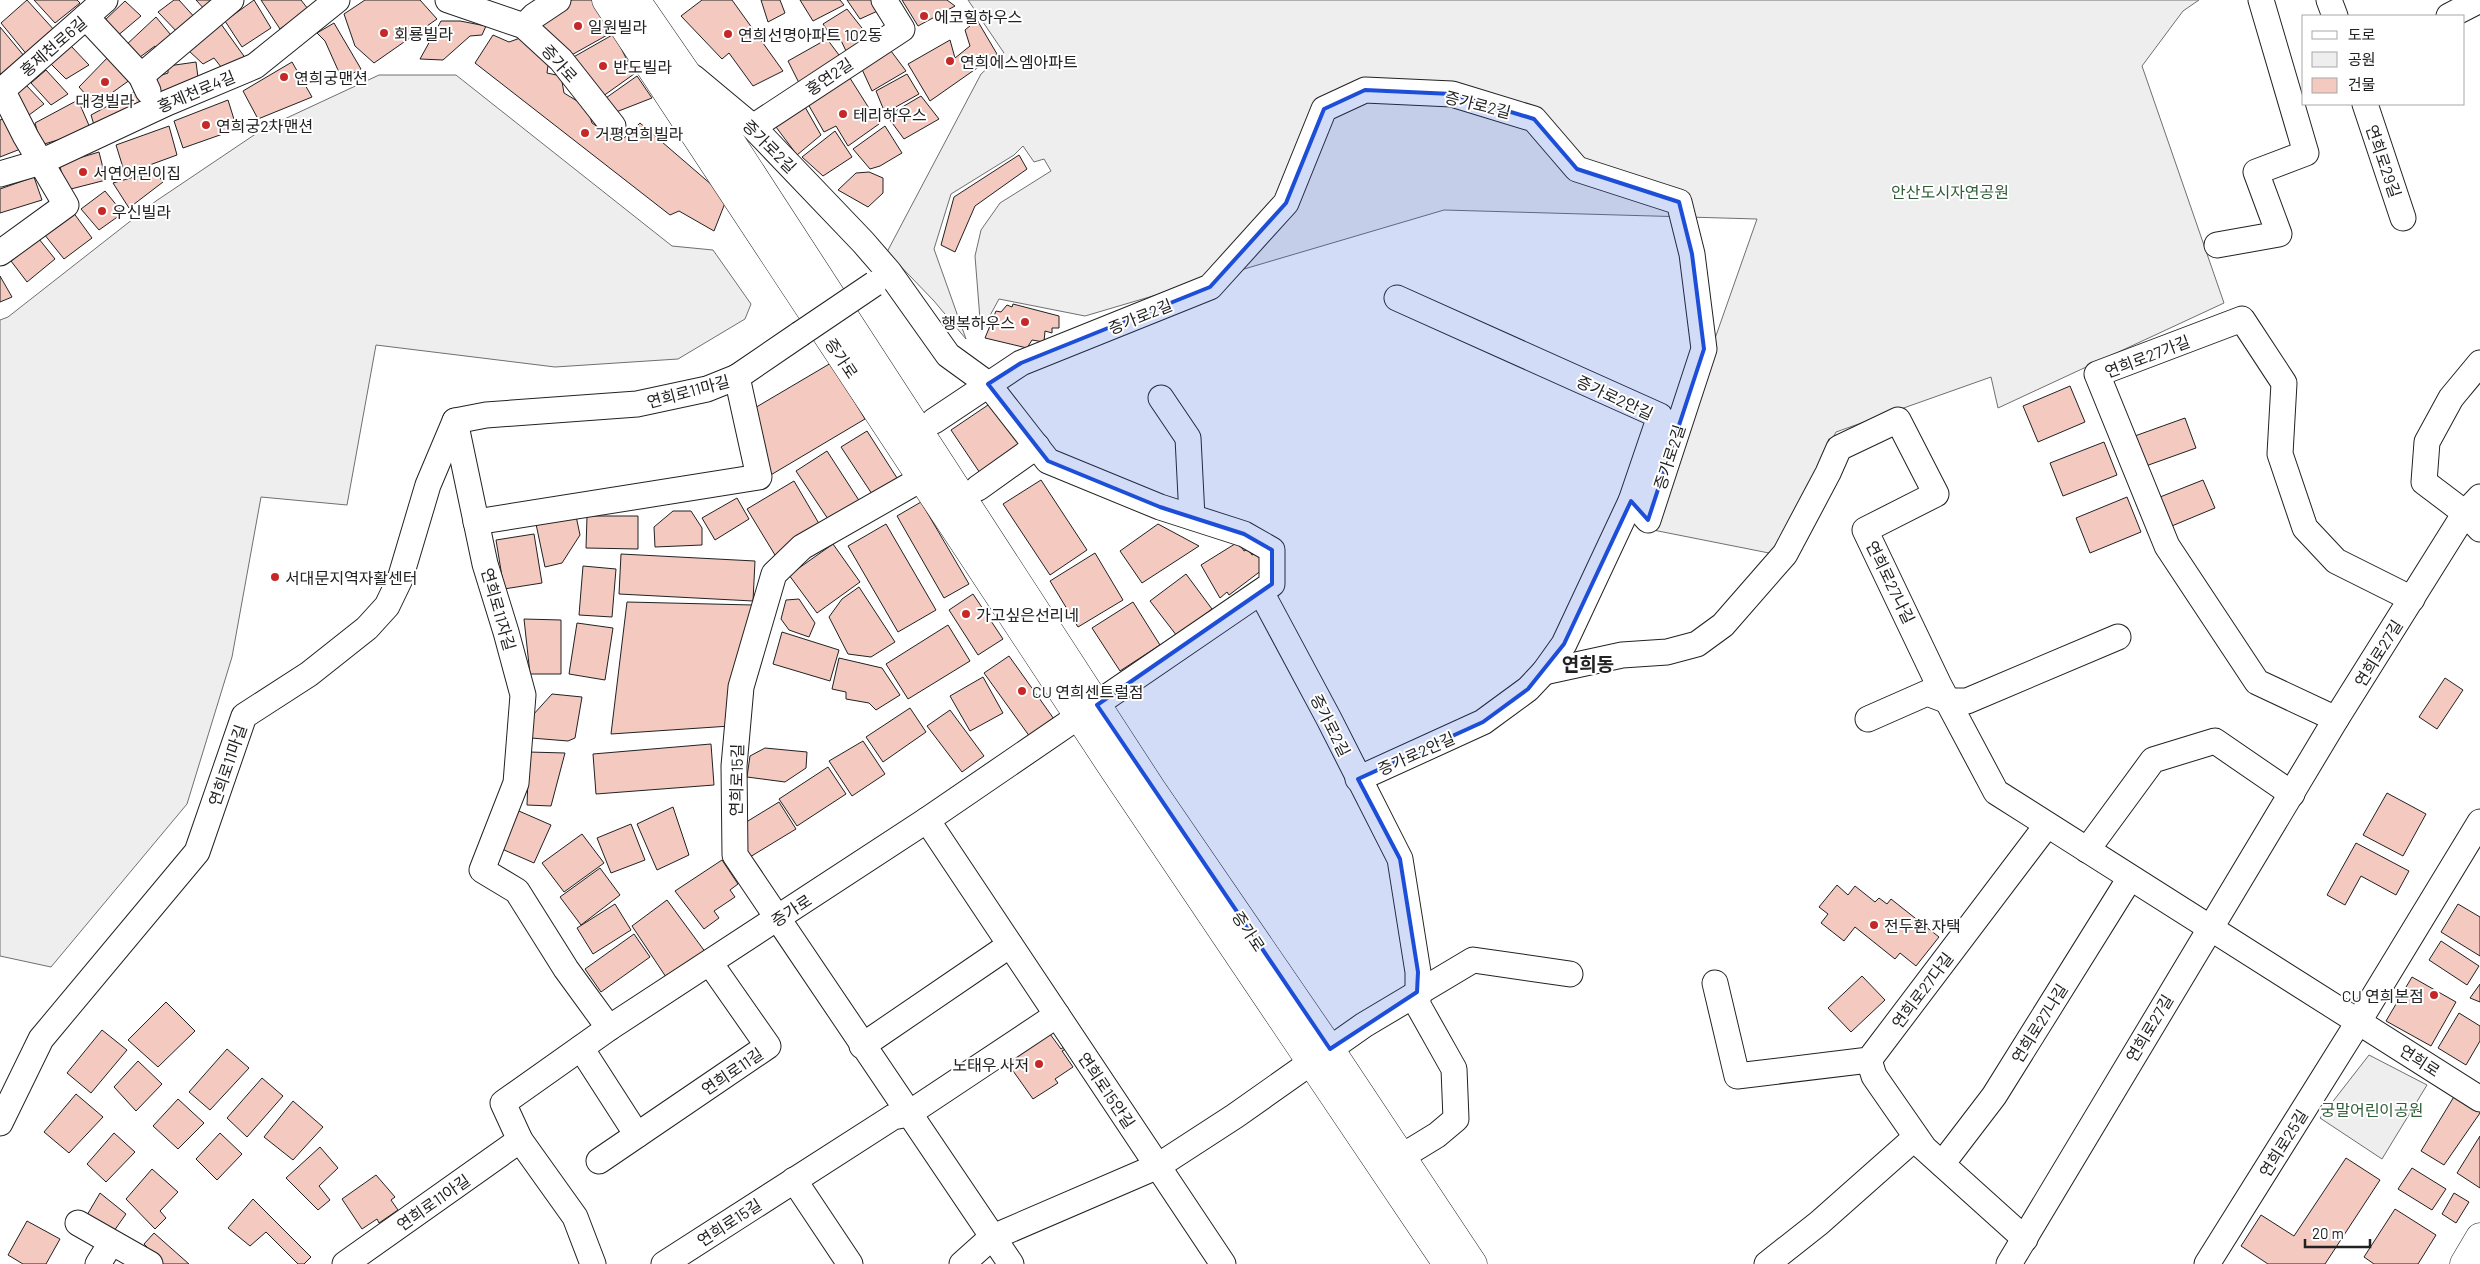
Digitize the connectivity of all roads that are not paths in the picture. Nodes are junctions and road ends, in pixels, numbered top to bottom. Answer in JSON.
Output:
{"nodes":[{"id":1,"x":105,"y":0,"type":"edge"},
{"id":2,"x":231,"y":0,"type":"edge"},
{"id":3,"x":337,"y":0,"type":"edge"},
{"id":4,"x":448,"y":0,"type":"edge"},
{"id":5,"x":558,"y":0,"type":"edge"},
{"id":6,"x":606,"y":0,"type":"edge"},
{"id":7,"x":636,"y":0,"type":"edge"},
{"id":8,"x":884,"y":0,"type":"edge"},
{"id":9,"x":2261,"y":0,"type":"edge"},
{"id":10,"x":2329,"y":0,"type":"edge"},
{"id":11,"x":2480,"y":0,"type":"edge"},
{"id":12,"x":2335,"y":15,"type":"edge"},
{"id":13,"x":2450,"y":15,"type":"edge"},
{"id":14,"x":86,"y":17,"type":"junction"},
{"id":15,"x":524,"y":26,"type":"junction"},
{"id":16,"x":683,"y":69,"type":"junction"},
{"id":17,"x":141,"y":76,"type":"junction"},
{"id":18,"x":1,"y":91,"type":"edge"},
{"id":19,"x":2365,"y":105,"type":"edge"},
{"id":20,"x":156,"y":108,"type":"junction"},
{"id":21,"x":613,"y":126,"type":"dead end"},
{"id":22,"x":753,"y":127,"type":"junction"},
{"id":23,"x":41,"y":162,"type":"junction"},
{"id":24,"x":0,"y":174,"type":"edge"},
{"id":25,"x":2404,"y":218,"type":"dead end"},
{"id":26,"x":2217,"y":245,"type":"dead end"},
{"id":27,"x":0,"y":253,"type":"edge"},
{"id":28,"x":882,"y":278,"type":"junction"},
{"id":29,"x":1397,"y":298,"type":"dead end"},
{"id":30,"x":2480,"y":363,"type":"edge"},
{"id":31,"x":737,"y":377,"type":"junction"},
{"id":32,"x":988,"y":384,"type":"junction"},
{"id":33,"x":1161,"y":398,"type":"dead end"},
{"id":34,"x":455,"y":421,"type":"junction"},
{"id":35,"x":934,"y":421,"type":"dead end"},
{"id":36,"x":1037,"y":446,"type":"junction"},
{"id":37,"x":921,"y":479,"type":"junction"},
{"id":38,"x":978,"y":488,"type":"dead end"},
{"id":39,"x":1631,"y":501,"type":"junction"},
{"id":40,"x":2475,"y":513,"type":"edge"},
{"id":41,"x":1192,"y":517,"type":"junction"},
{"id":42,"x":476,"y":522,"type":"junction"},
{"id":43,"x":1260,"y":592,"type":"junction"},
{"id":44,"x":2412,"y":599,"type":"junction"},
{"id":45,"x":2118,"y":637,"type":"dead end"},
{"id":46,"x":1544,"y":672,"type":"junction"},
{"id":47,"x":1949,"y":701,"type":"junction"},
{"id":48,"x":1088,"y":711,"type":"junction"},
{"id":49,"x":1868,"y":719,"type":"dead end"},
{"id":50,"x":2336,"y":719,"type":"junction"},
{"id":51,"x":1358,"y":779,"type":"junction"},
{"id":52,"x":2292,"y":794,"type":"junction"},
{"id":53,"x":927,"y":820,"type":"junction"},
{"id":54,"x":2480,"y":822,"type":"edge"},
{"id":55,"x":2047,"y":825,"type":"junction"},
{"id":56,"x":2087,"y":850,"type":"junction"},
{"id":57,"x":2130,"y":878,"type":"junction"},
{"id":58,"x":776,"y":919,"type":"junction"},
{"id":59,"x":2211,"y":928,"type":"junction"},
{"id":60,"x":1010,"y":945,"type":"junction"},
{"id":61,"x":710,"y":963,"type":"junction"},
{"id":62,"x":1570,"y":974,"type":"dead end"},
{"id":63,"x":1715,"y":983,"type":"dead end"},
{"id":64,"x":1417,"y":992,"type":"junction"},
{"id":65,"x":1056,"y":1014,"type":"junction"},
{"id":66,"x":2359,"y":1021,"type":"junction"},
{"id":67,"x":610,"y":1028,"type":"junction"},
{"id":68,"x":862,"y":1046,"type":"junction"},
{"id":69,"x":582,"y":1048,"type":"junction"},
{"id":70,"x":1322,"y":1056,"type":"junction"},
{"id":71,"x":1869,"y":1060,"type":"junction"},
{"id":72,"x":2480,"y":1099,"type":"edge"},
{"id":73,"x":908,"y":1114,"type":"junction"},
{"id":74,"x":0,"y":1123,"type":"edge"},
{"id":75,"x":637,"y":1135,"type":"junction"},
{"id":76,"x":1916,"y":1137,"type":"junction"},
{"id":77,"x":520,"y":1140,"type":"junction"},
{"id":78,"x":1401,"y":1157,"type":"junction"},
{"id":79,"x":599,"y":1161,"type":"dead end"},
{"id":80,"x":1942,"y":1164,"type":"junction"},
{"id":81,"x":1158,"y":1166,"type":"junction"},
{"id":82,"x":794,"y":1180,"type":"junction"},
{"id":83,"x":78,"y":1223,"type":"dead end"},
{"id":84,"x":2480,"y":1237,"type":"edge"},
{"id":85,"x":991,"y":1238,"type":"junction"},
{"id":86,"x":2024,"y":1239,"type":"junction"},
{"id":87,"x":111,"y":1243,"type":"junction"},
{"id":88,"x":360,"y":1259,"type":"edge"},
{"id":89,"x":98,"y":1264,"type":"edge"},
{"id":90,"x":150,"y":1264,"type":"edge"},
{"id":91,"x":593,"y":1264,"type":"edge"},
{"id":92,"x":664,"y":1264,"type":"edge"},
{"id":93,"x":850,"y":1264,"type":"edge"},
{"id":94,"x":962,"y":1264,"type":"edge"},
{"id":95,"x":1011,"y":1264,"type":"edge"},
{"id":96,"x":1223,"y":1264,"type":"edge"},
{"id":97,"x":1447,"y":1264,"type":"edge"},
{"id":98,"x":1473,"y":1264,"type":"edge"},
{"id":99,"x":1767,"y":1264,"type":"edge"},
{"id":100,"x":2009,"y":1264,"type":"edge"},
{"id":101,"x":2207,"y":1264,"type":"edge"},
{"id":102,"x":2464,"y":1264,"type":"edge"}],
"edges":[{"from":1,"to":14,"type":"street","name":"홍제천로6길"},
{"from":2,"to":17,"type":"street"},
{"from":3,"to":20,"type":"street","name":"홍제천로4길"},
{"from":4,"to":15,"type":"street","name":"증가로"},
{"from":5,"to":15,"type":"street"},
{"from":6,"to":37,"type":"main road","name":"증가로"},
{"from":7,"to":16,"type":"main road","name":"증가로"},
{"from":8,"to":22,"type":"street","name":"홍연2길"},
{"from":9,"to":26,"type":"street"},
{"from":10,"to":12,"type":"street"},
{"from":11,"to":13,"type":"street"},
{"from":14,"to":17,"type":"street"},
{"from":14,"to":18,"type":"street","name":"홍제천로6길"},
{"from":15,"to":21,"type":"street","name":"증가로"},
{"from":16,"to":22,"type":"street","name":"증가로2길"},
{"from":16,"to":48,"type":"main road","name":"증가로"},
{"from":17,"to":20,"type":"street"},
{"from":18,"to":23,"type":"street"},
{"from":19,"to":25,"type":"street","name":"연희로29길"},
{"from":20,"to":23,"type":"street","name":"홍제천로4길"},
{"from":22,"to":28,"type":"street","name":"증가로2길"},
{"from":23,"to":24,"type":"street","name":"홍제천로4길"},
{"from":23,"to":27,"type":"street"},
{"from":28,"to":31,"type":"street","name":"연희로11마길","bridge":true},
{"from":28,"to":32,"type":"street","name":"증가로2길"},
{"from":29,"to":39,"type":"street","name":"증가로2안길"},
{"from":30,"to":40,"type":"street","name":"연희로27길"},
{"from":31,"to":34,"type":"street","name":"연희로11마길"},
{"from":31,"to":42,"type":"street"},
{"from":32,"to":35,"type":"street"},
{"from":32,"to":36,"type":"street","name":"증가로2길"},
{"from":32,"to":39,"type":"street","name":"증가로2길"},
{"from":33,"to":41,"type":"street"},
{"from":34,"to":42,"type":"street"},
{"from":34,"to":74,"type":"street","name":"연희로11마길"},
{"from":36,"to":38,"type":"street"},
{"from":36,"to":41,"type":"street","name":"증가로2길"},
{"from":37,"to":48,"type":"main road","name":"증가로"},
{"from":37,"to":58,"type":"street","name":"연희로15길"},
{"from":39,"to":46,"type":"street","name":"증가로2안길"},
{"from":40,"to":44,"type":"street","name":"연희로27길"},
{"from":41,"to":43,"type":"street","name":"증가로2길"},
{"from":42,"to":67,"type":"street","name":"연희로11자길"},
{"from":43,"to":48,"type":"street","name":"증가로"},
{"from":43,"to":51,"type":"street","name":"증가로2길"},
{"from":44,"to":50,"type":"street","name":"연희로27길"},
{"from":44,"to":50,"type":"street","name":"연희로27가길"},
{"from":45,"to":47,"type":"street"},
{"from":46,"to":47,"type":"street","name":"연희로27나길"},
{"from":46,"to":51,"type":"street","name":"증가로2안길"},
{"from":47,"to":49,"type":"street"},
{"from":47,"to":55,"type":"street","name":"연희로27나길"},
{"from":48,"to":53,"type":"street","name":"증가로"},
{"from":48,"to":70,"type":"main road","name":"증가로"},
{"from":50,"to":52,"type":"street","name":"연희로27길"},
{"from":51,"to":64,"type":"street","name":"증가로2길"},
{"from":52,"to":56,"type":"street"},
{"from":52,"to":59,"type":"street","name":"연희로27길"},
{"from":53,"to":58,"type":"street","name":"증가로"},
{"from":53,"to":60,"type":"street","name":"연희로15안길"},
{"from":54,"to":66,"type":"street","name":"연희로25길"},
{"from":55,"to":56,"type":"street","name":"연희로27나길"},
{"from":55,"to":71,"type":"street","name":"연희로27다길"},
{"from":56,"to":57,"type":"street","name":"연희로27나길"},
{"from":57,"to":59,"type":"street","name":"연희로27나길"},
{"from":57,"to":80,"type":"street","name":"연희로27나길"},
{"from":58,"to":61,"type":"street","name":"증가로"},
{"from":58,"to":68,"type":"street","name":"연희로15길"},
{"from":59,"to":66,"type":"street"},
{"from":59,"to":86,"type":"street","name":"연희로27길"},
{"from":60,"to":65,"type":"street","name":"연희로15안길"},
{"from":60,"to":68,"type":"street"},
{"from":61,"to":67,"type":"street","name":"증가로"},
{"from":61,"to":75,"type":"street","name":"연희로11길"},
{"from":62,"to":64,"type":"street"},
{"from":63,"to":71,"type":"street"},
{"from":64,"to":70,"type":"street"},
{"from":64,"to":78,"type":"street"},
{"from":65,"to":73,"type":"street"},
{"from":65,"to":81,"type":"street","name":"연희로15안길"},
{"from":66,"to":72,"type":"street","name":"연희로"},
{"from":66,"to":101,"type":"street","name":"연희로25길"},
{"from":67,"to":69,"type":"street","name":"증가로"},
{"from":68,"to":73,"type":"street","name":"연희로15길"},
{"from":69,"to":75,"type":"street"},
{"from":69,"to":77,"type":"street","name":"증가로"},
{"from":70,"to":78,"type":"main road","name":"증가로"},
{"from":70,"to":81,"type":"street"},
{"from":70,"to":97,"type":"main road","name":"증가로"},
{"from":71,"to":76,"type":"street"},
{"from":73,"to":82,"type":"street","name":"연희로15길"},
{"from":73,"to":85,"type":"street","name":"연희로15길"},
{"from":75,"to":79,"type":"street","name":"연희로11길"},
{"from":76,"to":80,"type":"street"},
{"from":76,"to":99,"type":"street"},
{"from":77,"to":88,"type":"street","name":"연희로11아길"},
{"from":77,"to":91,"type":"street"},
{"from":78,"to":98,"type":"main road","name":"증가로"},
{"from":80,"to":86,"type":"street"},
{"from":81,"to":85,"type":"street"},
{"from":81,"to":96,"type":"street","name":"연희로15안길"},
{"from":82,"to":92,"type":"street","name":"연희로15길"},
{"from":82,"to":93,"type":"street"},
{"from":83,"to":87,"type":"street"},
{"from":84,"to":102,"type":"main road"},
{"from":85,"to":94,"type":"street"},
{"from":85,"to":95,"type":"street","name":"연희로15길"},
{"from":86,"to":100,"type":"street","name":"연희로27길"},
{"from":87,"to":89,"type":"street"},
{"from":87,"to":90,"type":"street"}]}
